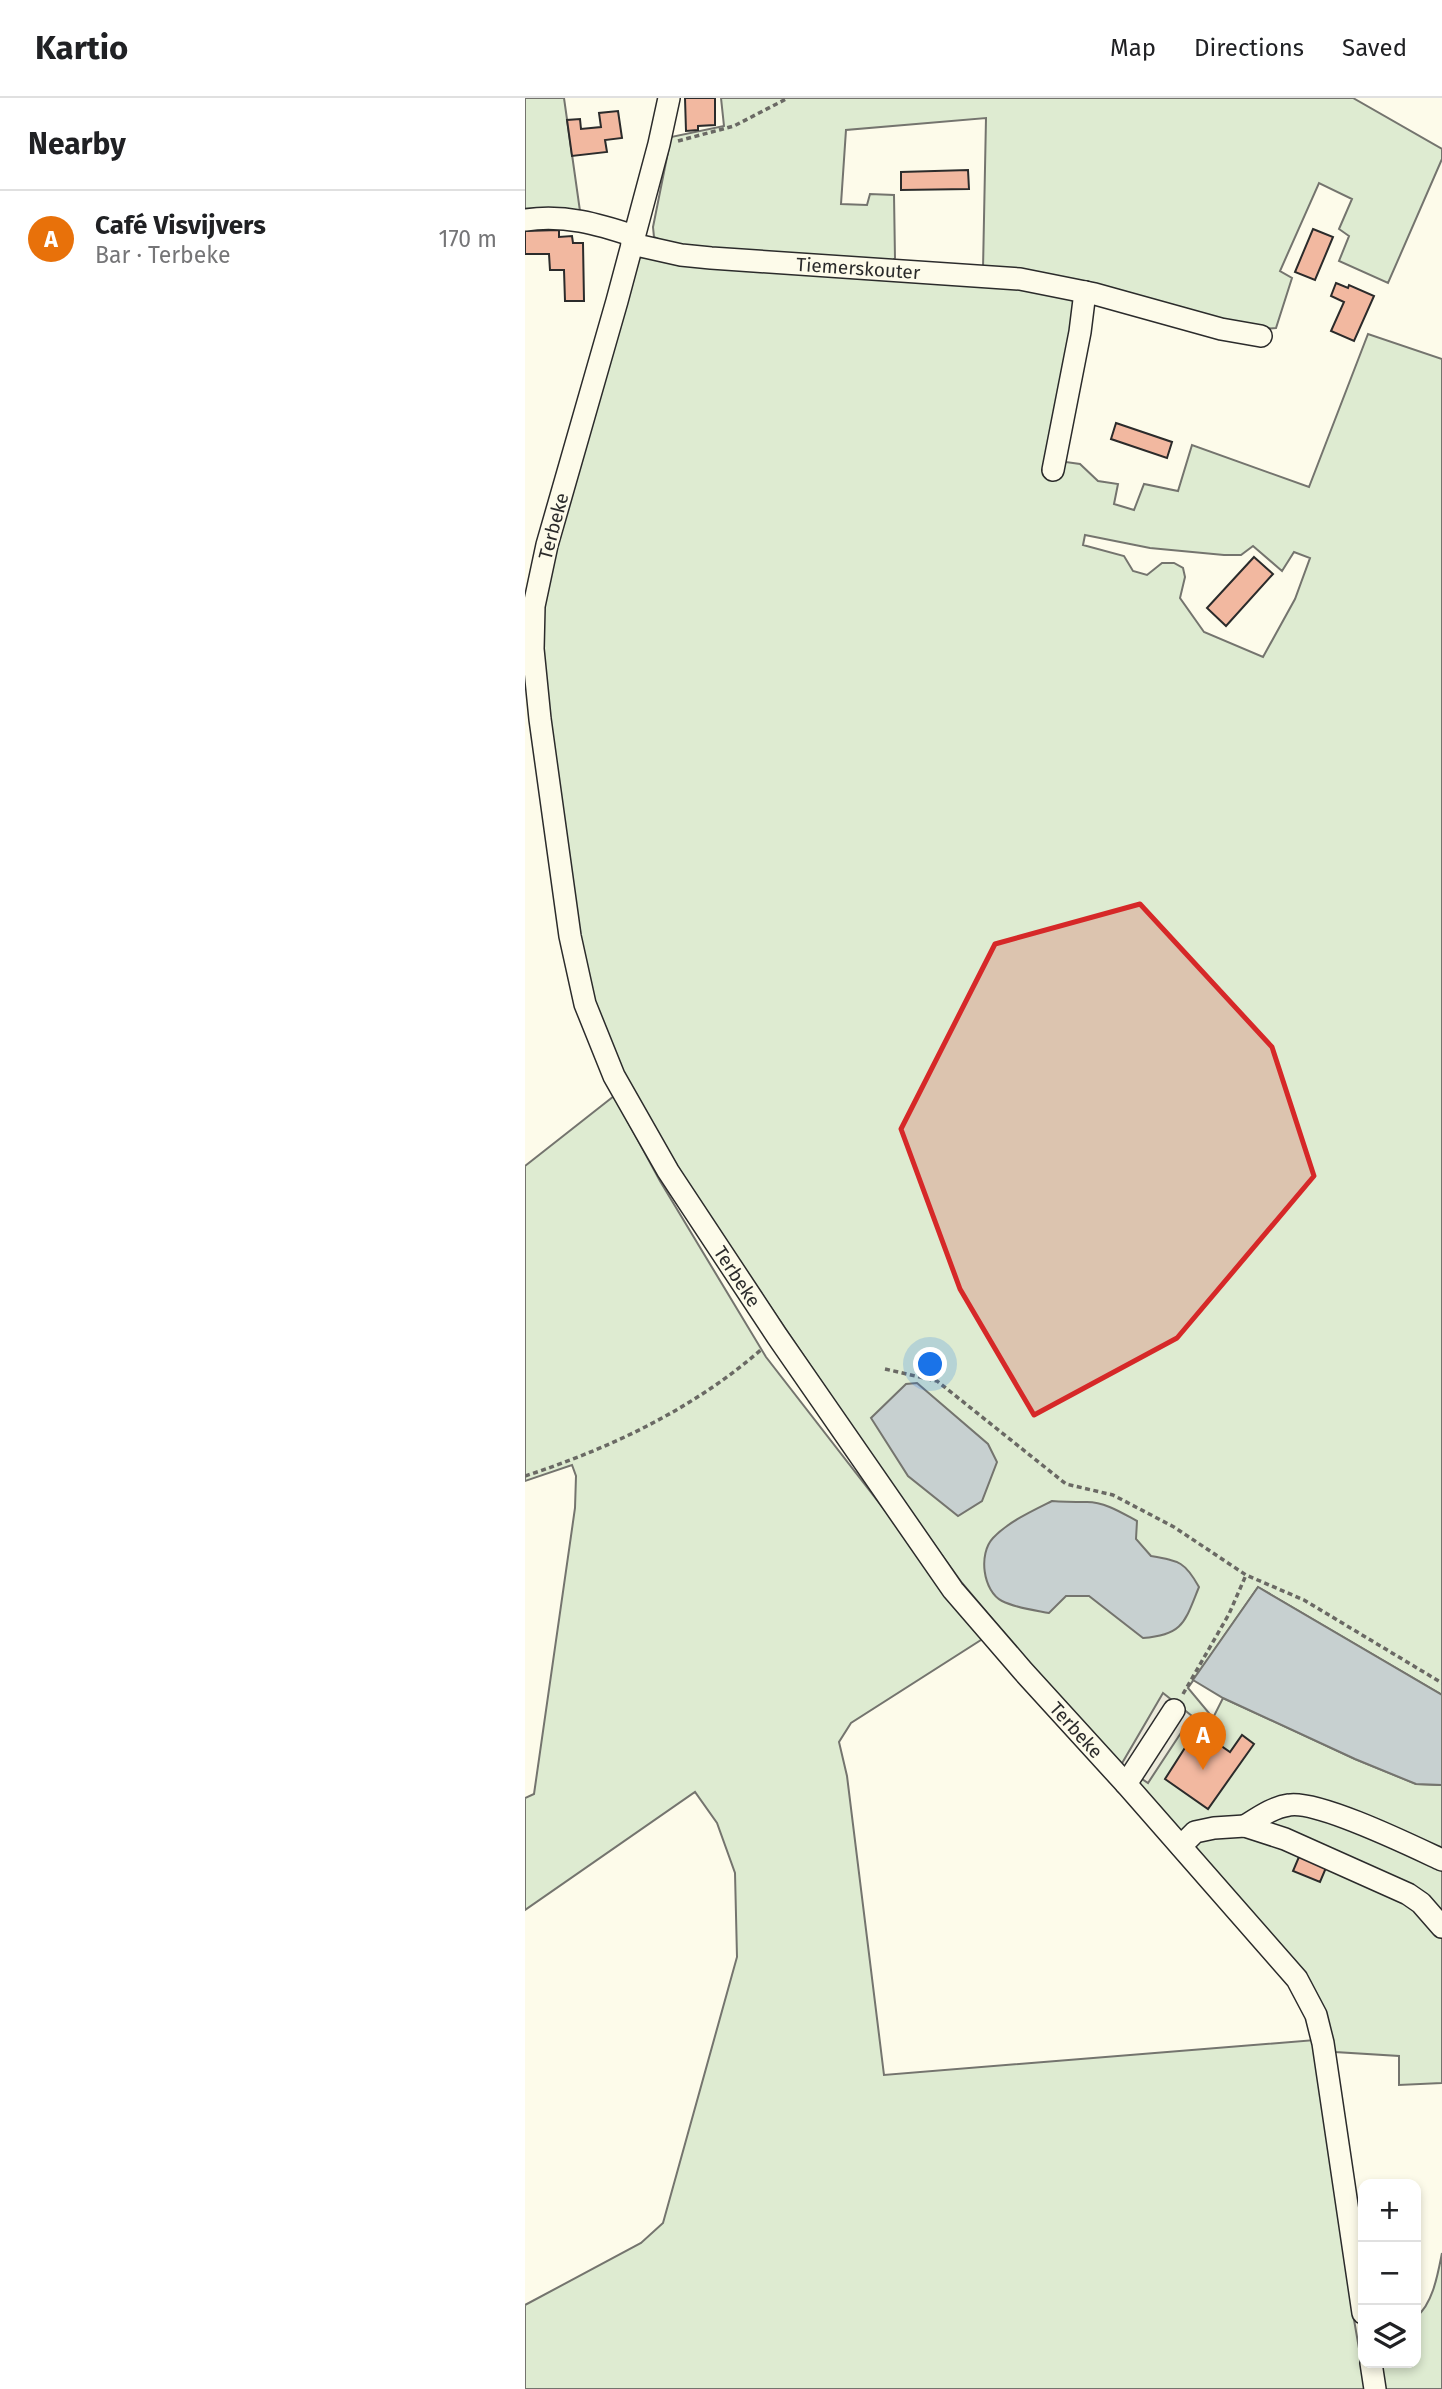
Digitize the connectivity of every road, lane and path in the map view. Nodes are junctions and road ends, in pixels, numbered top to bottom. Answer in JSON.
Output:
{"nodes":[{"id":1,"x":669,"y":98,"type":"edge"},
{"id":2,"x":788,"y":98,"type":"edge"},
{"id":3,"x":659,"y":144,"type":"junction"},
{"id":4,"x":525,"y":220,"type":"edge"},
{"id":5,"x":633,"y":240,"type":"junction"},
{"id":6,"x":1084,"y":292,"type":"junction"},
{"id":7,"x":1261,"y":336,"type":"dead end"},
{"id":8,"x":1053,"y":470,"type":"dead end"},
{"id":9,"x":777,"y":1336,"type":"junction"},
{"id":10,"x":885,"y":1369,"type":"dead end"},
{"id":11,"x":525,"y":1476,"type":"edge"},
{"id":12,"x":1246,"y":1575,"type":"junction"},
{"id":13,"x":1442,"y":1683,"type":"edge"},
{"id":14,"x":1174,"y":1710,"type":"joint"},
{"id":15,"x":1126,"y":1784,"type":"junction"},
{"id":16,"x":1245,"y":1826,"type":"junction"},
{"id":17,"x":1181,"y":1846,"type":"junction"},
{"id":18,"x":1442,"y":1860,"type":"edge"},
{"id":19,"x":1442,"y":1927,"type":"edge"},
{"id":20,"x":1362,"y":2305,"type":"edge"},
{"id":21,"x":1372,"y":2368,"type":"edge"},
{"id":22,"x":1375,"y":2389,"type":"edge"}],
"edges":[{"from":1,"to":3,"type":"street","name":"Terbeke"},
{"from":2,"to":3,"type":"path"},
{"from":3,"to":5,"type":"street","name":"Terbeke"},
{"from":4,"to":5,"type":"street","name":"Tiemerskouter"},
{"from":5,"to":6,"type":"street","name":"Tiemerskouter"},
{"from":5,"to":9,"type":"street","name":"Terbeke"},
{"from":6,"to":7,"type":"street","name":"Tiemerskouter"},
{"from":6,"to":8,"type":"street"},
{"from":9,"to":11,"type":"path"},
{"from":9,"to":15,"type":"street","name":"Terbeke"},
{"from":10,"to":12,"type":"path"},
{"from":12,"to":13,"type":"path"},
{"from":12,"to":14,"type":"path"},
{"from":14,"to":15,"type":"street"},
{"from":15,"to":17,"type":"street","name":"Terbeke"},
{"from":16,"to":17,"type":"street"},
{"from":16,"to":18,"type":"street"},
{"from":16,"to":19,"type":"street"},
{"from":17,"to":20,"type":"street","name":"Terbeke"},
{"from":21,"to":22,"type":"street"}]}
